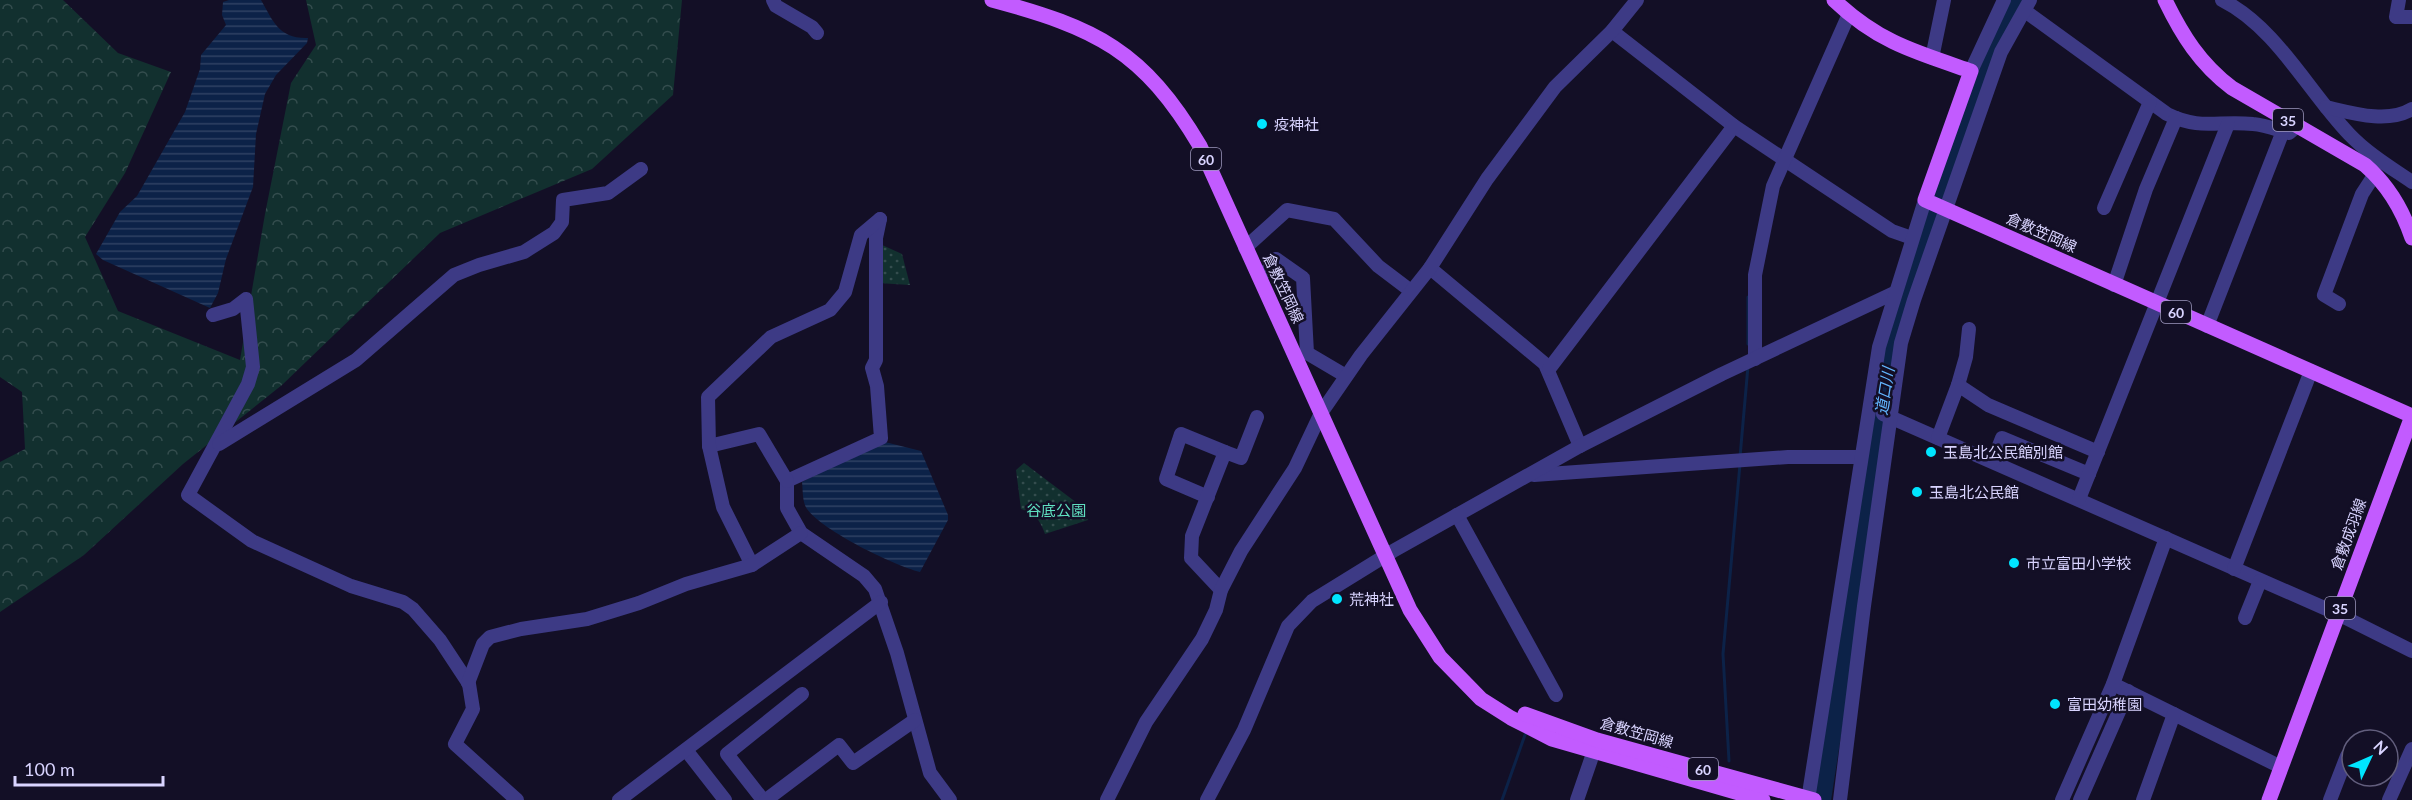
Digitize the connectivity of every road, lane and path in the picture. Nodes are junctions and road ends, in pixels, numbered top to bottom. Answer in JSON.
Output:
{"nodes":[{"id":1,"x":772,"y":0,"type":"edge"},
{"id":2,"x":992,"y":0,"type":"edge"},
{"id":3,"x":1637,"y":0,"type":"edge"},
{"id":4,"x":1834,"y":0,"type":"edge"},
{"id":5,"x":1944,"y":0,"type":"edge"},
{"id":6,"x":2004,"y":0,"type":"edge"},
{"id":7,"x":2165,"y":0,"type":"edge"},
{"id":8,"x":2222,"y":0,"type":"edge"},
{"id":9,"x":2399,"y":0,"type":"edge"},
{"id":10,"x":2027,"y":5,"type":"edge"},
{"id":11,"x":1849,"y":14,"type":"junction"},
{"id":12,"x":2412,"y":17,"type":"edge"},
{"id":13,"x":1612,"y":31,"type":"junction"},
{"id":14,"x":817,"y":33,"type":"dead end"},
{"id":15,"x":1932,"y":58,"type":"junction"},
{"id":16,"x":1971,"y":71,"type":"junction"},
{"id":17,"x":2150,"y":102,"type":"junction"},
{"id":18,"x":2326,"y":108,"type":"junction"},
{"id":19,"x":2412,"y":109,"type":"edge"},
{"id":20,"x":2175,"y":118,"type":"junction"},
{"id":21,"x":2228,"y":124,"type":"junction"},
{"id":22,"x":1734,"y":126,"type":"junction"},
{"id":23,"x":2290,"y":128,"type":"junction"},
{"id":24,"x":2349,"y":134,"type":"junction"},
{"id":25,"x":2339,"y":150,"type":"junction"},
{"id":26,"x":1782,"y":160,"type":"junction"},
{"id":27,"x":641,"y":169,"type":"dead end"},
{"id":28,"x":2375,"y":174,"type":"junction"},
{"id":29,"x":2412,"y":182,"type":"edge"},
{"id":30,"x":1935,"y":204,"type":"junction"},
{"id":31,"x":2104,"y":208,"type":"dead end"},
{"id":32,"x":1912,"y":238,"type":"junction"},
{"id":33,"x":2412,"y":238,"type":"edge"},
{"id":34,"x":1245,"y":248,"type":"junction"},
{"id":35,"x":1430,"y":268,"type":"junction"},
{"id":36,"x":1266,"y":272,"type":"dead end"},
{"id":37,"x":2114,"y":285,"type":"junction"},
{"id":38,"x":1411,"y":291,"type":"junction"},
{"id":39,"x":1894,"y":293,"type":"junction"},
{"id":40,"x":2158,"y":304,"type":"junction"},
{"id":41,"x":2339,"y":304,"type":"dead end"},
{"id":42,"x":213,"y":315,"type":"dead end"},
{"id":43,"x":2207,"y":326,"type":"junction"},
{"id":44,"x":1969,"y":329,"type":"dead end"},
{"id":45,"x":1755,"y":359,"type":"junction"},
{"id":46,"x":1549,"y":369,"type":"junction"},
{"id":47,"x":2311,"y":371,"type":"junction"},
{"id":48,"x":1346,"y":376,"type":"junction"},
{"id":49,"x":1958,"y":385,"type":"junction"},
{"id":50,"x":1870,"y":408,"type":"junction"},
{"id":51,"x":1321,"y":414,"type":"junction"},
{"id":52,"x":1889,"y":416,"type":"junction"},
{"id":53,"x":2412,"y":416,"type":"edge"},
{"id":54,"x":1257,"y":417,"type":"dead end"},
{"id":55,"x":1938,"y":438,"type":"junction"},
{"id":56,"x":1579,"y":444,"type":"junction"},
{"id":57,"x":217,"y":446,"type":"junction"},
{"id":58,"x":709,"y":446,"type":"junction"},
{"id":59,"x":1226,"y":452,"type":"junction"},
{"id":60,"x":2098,"y":452,"type":"junction"},
{"id":61,"x":1862,"y":457,"type":"junction"},
{"id":62,"x":1993,"y":461,"type":"junction"},
{"id":63,"x":2089,"y":474,"type":"junction"},
{"id":64,"x":1532,"y":475,"type":"junction"},
{"id":65,"x":787,"y":481,"type":"junction"},
{"id":66,"x":1208,"y":496,"type":"junction"},
{"id":67,"x":2079,"y":499,"type":"junction"},
{"id":68,"x":1457,"y":515,"type":"junction"},
{"id":69,"x":801,"y":533,"type":"junction"},
{"id":70,"x":2166,"y":538,"type":"junction"},
{"id":71,"x":1386,"y":555,"type":"junction"},
{"id":72,"x":752,"y":565,"type":"junction"},
{"id":73,"x":2234,"y":569,"type":"junction"},
{"id":74,"x":2260,"y":581,"type":"junction"},
{"id":75,"x":1221,"y":590,"type":"junction"},
{"id":76,"x":881,"y":603,"type":"junction"},
{"id":77,"x":2338,"y":614,"type":"junction"},
{"id":78,"x":2245,"y":618,"type":"dead end"},
{"id":79,"x":2412,"y":651,"type":"edge"},
{"id":80,"x":468,"y":683,"type":"junction"},
{"id":81,"x":2113,"y":684,"type":"junction"},
{"id":82,"x":2127,"y":691,"type":"junction"},
{"id":83,"x":802,"y":694,"type":"dead end"},
{"id":84,"x":1556,"y":695,"type":"dead end"},
{"id":85,"x":2174,"y":714,"type":"junction"},
{"id":86,"x":915,"y":720,"type":"junction"},
{"id":87,"x":1595,"y":746,"type":"junction"},
{"id":88,"x":2412,"y":749,"type":"edge"},
{"id":89,"x":686,"y":750,"type":"junction"},
{"id":90,"x":2281,"y":768,"type":"junction"},
{"id":91,"x":2340,"y":774,"type":"edge"},
{"id":92,"x":1729,"y":795,"type":"edge"},
{"id":93,"x":1810,"y":799,"type":"edge"},
{"id":94,"x":517,"y":800,"type":"edge"},
{"id":95,"x":619,"y":800,"type":"edge"},
{"id":96,"x":725,"y":800,"type":"edge"},
{"id":97,"x":765,"y":800,"type":"edge"},
{"id":98,"x":950,"y":800,"type":"edge"},
{"id":99,"x":1107,"y":800,"type":"edge"},
{"id":100,"x":1207,"y":800,"type":"edge"},
{"id":101,"x":1577,"y":800,"type":"edge"},
{"id":102,"x":1763,"y":800,"type":"edge"},
{"id":103,"x":1840,"y":800,"type":"edge"},
{"id":104,"x":2062,"y":800,"type":"edge"},
{"id":105,"x":2080,"y":800,"type":"edge"},
{"id":106,"x":2143,"y":800,"type":"edge"},
{"id":107,"x":2269,"y":800,"type":"edge"},
{"id":108,"x":2330,"y":800,"type":"edge"},
{"id":109,"x":2389,"y":800,"type":"edge"}],
"edges":[{"from":1,"to":14,"type":"street"},
{"from":2,"to":34,"type":"main road","name":"倉敷笠岡線","number":"60"},
{"from":3,"to":13,"type":"street"},
{"from":4,"to":11,"type":"main road"},
{"from":5,"to":15,"type":"street"},
{"from":6,"to":16,"type":"street"},
{"from":7,"to":23,"type":"main road","number":"35"},
{"from":8,"to":18,"type":"street"},
{"from":9,"to":12,"type":"street"},
{"from":10,"to":17,"type":"street"},
{"from":10,"to":30,"type":"street"},
{"from":11,"to":15,"type":"main road"},
{"from":11,"to":26,"type":"street"},
{"from":13,"to":22,"type":"street"},
{"from":13,"to":35,"type":"street"},
{"from":15,"to":16,"type":"main road"},
{"from":16,"to":30,"type":"main road"},
{"from":17,"to":20,"type":"street"},
{"from":17,"to":31,"type":"street"},
{"from":18,"to":19,"type":"street"},
{"from":18,"to":24,"type":"street"},
{"from":20,"to":21,"type":"street"},
{"from":20,"to":37,"type":"street"},
{"from":21,"to":23,"type":"street"},
{"from":21,"to":40,"type":"street"},
{"from":22,"to":26,"type":"street"},
{"from":22,"to":46,"type":"street"},
{"from":23,"to":25,"type":"main road","number":"35"},
{"from":23,"to":43,"type":"street"},
{"from":24,"to":25,"type":"street"},
{"from":24,"to":29,"type":"street"},
{"from":25,"to":28,"type":"main road","number":"35"},
{"from":26,"to":32,"type":"street"},
{"from":26,"to":45,"type":"street"},
{"from":27,"to":57,"type":"street"},
{"from":28,"to":33,"type":"main road","number":"35"},
{"from":28,"to":41,"type":"street"},
{"from":30,"to":32,"type":"street"},
{"from":30,"to":37,"type":"main road","name":"倉敷笠岡線","number":"60"},
{"from":30,"to":52,"type":"street"},
{"from":32,"to":39,"type":"street"},
{"from":34,"to":38,"type":"street"},
{"from":34,"to":51,"type":"main road","name":"倉敷笠岡線","number":"60"},
{"from":35,"to":38,"type":"street"},
{"from":35,"to":46,"type":"street"},
{"from":36,"to":48,"type":"street"},
{"from":37,"to":40,"type":"main road","name":"倉敷笠岡線","number":"60"},
{"from":38,"to":48,"type":"street"},
{"from":39,"to":45,"type":"street"},
{"from":39,"to":50,"type":"street"},
{"from":40,"to":43,"type":"main road","name":"倉敷笠岡線","number":"60"},
{"from":40,"to":60,"type":"street"},
{"from":42,"to":57,"type":"street"},
{"from":43,"to":47,"type":"main road","name":"倉敷笠岡線","number":"60"},
{"from":44,"to":49,"type":"street"},
{"from":45,"to":56,"type":"street"},
{"from":46,"to":56,"type":"street"},
{"from":47,"to":53,"type":"main road","name":"倉敷笠岡線","number":"60"},
{"from":47,"to":73,"type":"street"},
{"from":48,"to":51,"type":"street"},
{"from":49,"to":55,"type":"street"},
{"from":49,"to":60,"type":"street"},
{"from":50,"to":52,"type":"street"},
{"from":50,"to":61,"type":"street"},
{"from":51,"to":71,"type":"main road","name":"倉敷笠岡線","number":"60"},
{"from":51,"to":75,"type":"street"},
{"from":52,"to":55,"type":"street"},
{"from":52,"to":103,"type":"street"},
{"from":53,"to":77,"type":"main road","name":"倉敷成羽線","number":"35"},
{"from":54,"to":59,"type":"street"},
{"from":55,"to":62,"type":"street"},
{"from":56,"to":64,"type":"street"},
{"from":57,"to":80,"type":"street"},
{"from":58,"to":65,"type":"street"},
{"from":58,"to":65,"type":"street"},
{"from":58,"to":72,"type":"street"},
{"from":59,"to":66,"type":"street"},
{"from":59,"to":66,"type":"street"},
{"from":60,"to":63,"type":"street"},
{"from":61,"to":64,"type":"street"},
{"from":61,"to":93,"type":"street"},
{"from":62,"to":63,"type":"street"},
{"from":62,"to":67,"type":"street"},
{"from":63,"to":67,"type":"street"},
{"from":64,"to":68,"type":"street"},
{"from":65,"to":69,"type":"street"},
{"from":66,"to":75,"type":"street"},
{"from":67,"to":70,"type":"street"},
{"from":68,"to":71,"type":"street"},
{"from":68,"to":84,"type":"street"},
{"from":69,"to":72,"type":"street"},
{"from":69,"to":76,"type":"street"},
{"from":70,"to":73,"type":"street"},
{"from":70,"to":81,"type":"street"},
{"from":71,"to":87,"type":"main road","name":"倉敷笠岡線","number":"60"},
{"from":71,"to":100,"type":"street"},
{"from":72,"to":80,"type":"street"},
{"from":73,"to":74,"type":"street"},
{"from":74,"to":77,"type":"street"},
{"from":74,"to":78,"type":"street"},
{"from":75,"to":99,"type":"street"},
{"from":76,"to":86,"type":"street"},
{"from":76,"to":89,"type":"street"},
{"from":77,"to":79,"type":"street"},
{"from":77,"to":90,"type":"main road","name":"倉敷成羽線","number":"35"},
{"from":80,"to":94,"type":"street"},
{"from":81,"to":82,"type":"street"},
{"from":81,"to":104,"type":"street"},
{"from":82,"to":85,"type":"street"},
{"from":82,"to":105,"type":"street"},
{"from":83,"to":97,"type":"street"},
{"from":85,"to":90,"type":"street"},
{"from":85,"to":106,"type":"street"},
{"from":86,"to":97,"type":"street"},
{"from":86,"to":98,"type":"street"},
{"from":87,"to":92,"type":"main road","name":"倉敷笠岡線","number":"60"},
{"from":87,"to":93,"type":"main road","name":"倉敷笠岡線","number":"60"},
{"from":87,"to":101,"type":"street"},
{"from":88,"to":109,"type":"street"},
{"from":89,"to":95,"type":"street"},
{"from":89,"to":96,"type":"street"},
{"from":90,"to":107,"type":"main road","name":"倉敷成羽線","number":"35"},
{"from":91,"to":108,"type":"street"},
{"from":92,"to":102,"type":"main road","name":"倉敷笠岡線","number":"60"}]}
